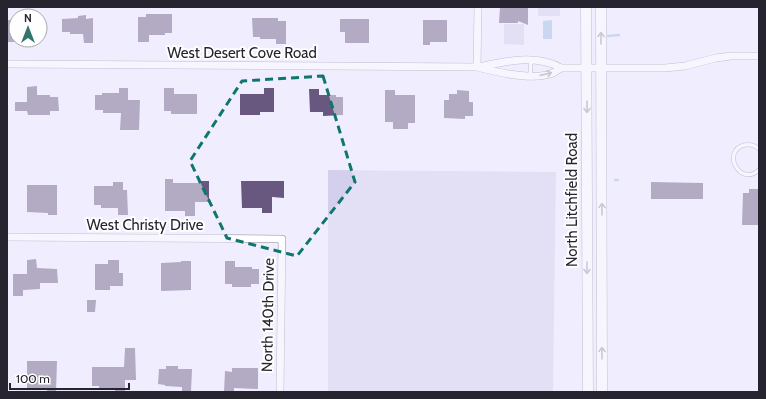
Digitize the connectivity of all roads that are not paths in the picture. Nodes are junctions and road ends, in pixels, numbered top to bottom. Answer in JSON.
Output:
{"nodes":[{"id":1,"x":478,"y":7,"type":"edge"},
{"id":2,"x":586,"y":7,"type":"edge"},
{"id":3,"x":601,"y":7,"type":"edge"},
{"id":4,"x":759,"y":56,"type":"edge"},
{"id":5,"x":531,"y":60,"type":"junction"},
{"id":6,"x":7,"y":64,"type":"edge"},
{"id":7,"x":477,"y":67,"type":"junction"},
{"id":8,"x":561,"y":68,"type":"junction"},
{"id":9,"x":587,"y":68,"type":"junction"},
{"id":10,"x":601,"y":68,"type":"junction"},
{"id":11,"x":530,"y":76,"type":"junction"},
{"id":12,"x":759,"y":149,"type":"edge"},
{"id":13,"x":759,"y":170,"type":"edge"},
{"id":14,"x":586,"y":191,"type":"junction"},
{"id":15,"x":602,"y":235,"type":"junction"},
{"id":16,"x":7,"y":237,"type":"edge"},
{"id":17,"x":282,"y":239,"type":"joint"},
{"id":18,"x":280,"y":392,"type":"edge"},
{"id":19,"x":588,"y":392,"type":"edge"},
{"id":20,"x":602,"y":392,"type":"edge"}],
"edges":[{"from":1,"to":7,"type":"street"},
{"from":2,"to":9,"type":"main road","name":"North Litchfield Road"},
{"from":10,"to":3,"type":"main road","name":"North Litchfield Road","one_way":true},
{"from":4,"to":10,"type":"street","name":"West Desert Cove Road"},
{"from":5,"to":7,"type":"street","name":"West Desert Cove Road"},
{"from":5,"to":8,"type":"street","name":"West Desert Cove Road"},
{"from":5,"to":11,"type":"lane"},
{"from":6,"to":7,"type":"street","name":"West Desert Cove Road"},
{"from":7,"to":11,"type":"street","name":"West Desert Cove Road"},
{"from":8,"to":9,"type":"street","name":"West Desert Cove Road"},
{"from":11,"to":8,"type":"street","name":"West Desert Cove Road","one_way":true},
{"from":9,"to":10,"type":"street","name":"West Desert Cove Road"},
{"from":9,"to":14,"type":"main road","name":"North Litchfield Road","one_way":true},
{"from":15,"to":10,"type":"main road","name":"North Litchfield Road","one_way":true},
{"from":12,"to":13,"type":"lane"},
{"from":14,"to":15,"type":"main road"},
{"from":14,"to":19,"type":"main road","name":"North Litchfield Road","one_way":true},
{"from":20,"to":15,"type":"main road","name":"North Litchfield Road","one_way":true},
{"from":16,"to":17,"type":"street","name":"West Christy Drive"},
{"from":17,"to":18,"type":"street","name":"North 140th Drive"}]}
